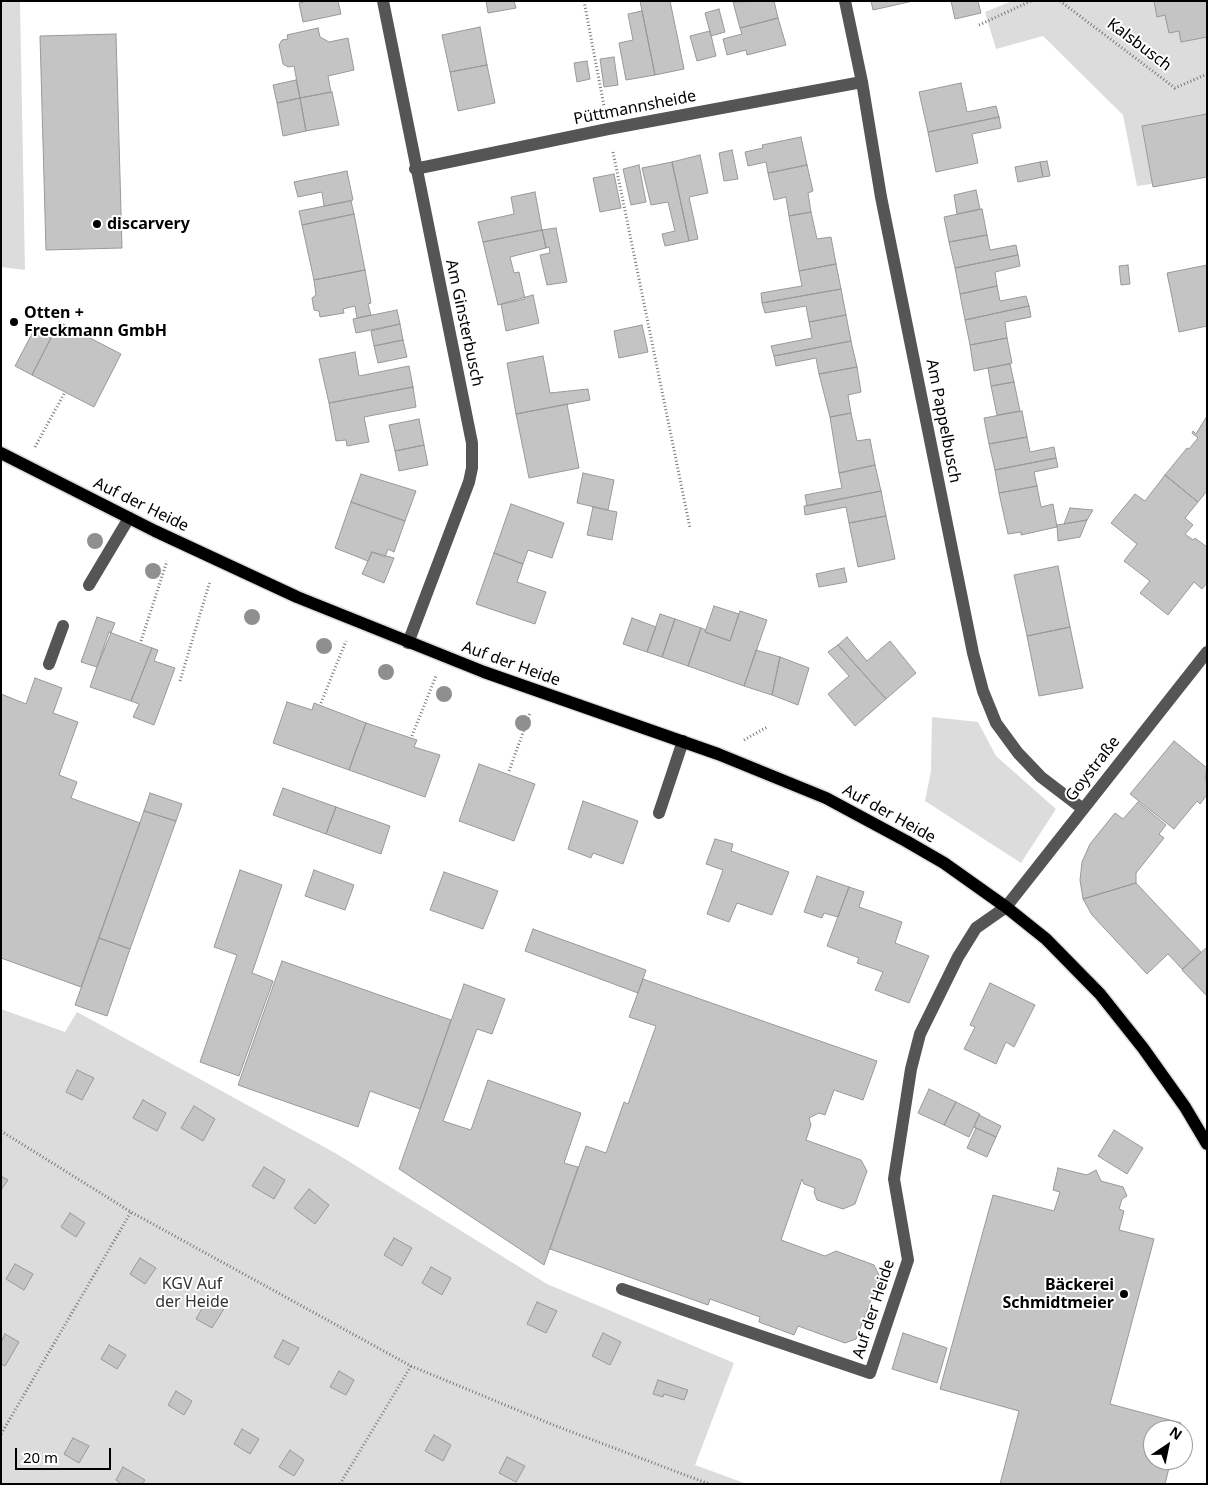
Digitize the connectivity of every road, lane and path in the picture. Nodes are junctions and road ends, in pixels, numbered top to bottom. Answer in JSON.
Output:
{"nodes":[{"id":1,"x":383,"y":1,"type":"edge"},
{"id":2,"x":584,"y":1,"type":"edge"},
{"id":3,"x":844,"y":1,"type":"edge"},
{"id":4,"x":1031,"y":1,"type":"edge"},
{"id":5,"x":1060,"y":1,"type":"edge"},
{"id":6,"x":979,"y":25,"type":"dead end"},
{"id":7,"x":1207,"y":74,"type":"edge"},
{"id":8,"x":862,"y":82,"type":"junction"},
{"id":9,"x":608,"y":129,"type":"junction"},
{"id":10,"x":416,"y":169,"type":"junction"},
{"id":11,"x":65,"y":392,"type":"dead end"},
{"id":12,"x":1,"y":453,"type":"edge"},
{"id":13,"x":25,"y":465,"type":"junction"},
{"id":14,"x":129,"y":518,"type":"junction"},
{"id":15,"x":690,"y":528,"type":"dead end"},
{"id":16,"x":174,"y":540,"type":"junction"},
{"id":17,"x":216,"y":560,"type":"junction"},
{"id":18,"x":89,"y":585,"type":"dead end"},
{"id":19,"x":354,"y":620,"type":"junction"},
{"id":20,"x":64,"y":626,"type":"dead end"},
{"id":21,"x":141,"y":641,"type":"dead end"},
{"id":22,"x":408,"y":643,"type":"junction"},
{"id":23,"x":1207,"y":652,"type":"edge"},
{"id":24,"x":444,"y":657,"type":"junction"},
{"id":25,"x":49,"y":664,"type":"dead end"},
{"id":26,"x":180,"y":681,"type":"dead end"},
{"id":27,"x":537,"y":690,"type":"junction"},
{"id":28,"x":321,"y":703,"type":"dead end"},
{"id":29,"x":412,"y":736,"type":"dead end"},
{"id":30,"x":683,"y":741,"type":"junction"},
{"id":31,"x":509,"y":771,"type":"dead end"},
{"id":32,"x":1083,"y":809,"type":"junction"},
{"id":33,"x":659,"y":813,"type":"dead end"},
{"id":34,"x":1006,"y":906,"type":"junction"},
{"id":35,"x":1,"y":1131,"type":"edge"},
{"id":36,"x":1207,"y":1144,"type":"edge"},
{"id":37,"x":131,"y":1212,"type":"junction"},
{"id":38,"x":622,"y":1289,"type":"dead end"},
{"id":39,"x":411,"y":1366,"type":"junction"},
{"id":40,"x":1,"y":1434,"type":"edge"},
{"id":41,"x":340,"y":1484,"type":"edge"},
{"id":42,"x":709,"y":1484,"type":"edge"}],
"edges":[{"from":1,"to":10,"type":"street","name":"Am Ginsterbusch"},
{"from":2,"to":9,"type":"path"},
{"from":3,"to":8,"type":"street","name":"Am Pappelbusch"},
{"from":4,"to":6,"type":"path"},
{"from":5,"to":7,"type":"path","name":"Kalsbusch"},
{"from":8,"to":9,"type":"street","name":"Püttmannsheide"},
{"from":8,"to":32,"type":"street","name":"Am Pappelbusch"},
{"from":9,"to":10,"type":"street","name":"Püttmannsheide"},
{"from":9,"to":15,"type":"path"},
{"from":10,"to":22,"type":"street","name":"Am Ginsterbusch"},
{"from":11,"to":13,"type":"path"},
{"from":12,"to":13,"type":"main road","name":"Auf der Heide"},
{"from":13,"to":14,"type":"main road","name":"Auf der Heide"},
{"from":14,"to":16,"type":"main road","name":"Auf der Heide"},
{"from":14,"to":18,"type":"street"},
{"from":16,"to":17,"type":"main road","name":"Auf der Heide"},
{"from":16,"to":21,"type":"path"},
{"from":17,"to":19,"type":"main road","name":"Auf der Heide"},
{"from":17,"to":26,"type":"path"},
{"from":19,"to":22,"type":"main road","name":"Auf der Heide"},
{"from":19,"to":28,"type":"path"},
{"from":20,"to":25,"type":"street"},
{"from":22,"to":24,"type":"main road","name":"Auf der Heide"},
{"from":23,"to":32,"type":"street","name":"Goystraße"},
{"from":24,"to":27,"type":"main road","name":"Auf der Heide"},
{"from":24,"to":29,"type":"path"},
{"from":27,"to":30,"type":"main road","name":"Auf der Heide"},
{"from":27,"to":31,"type":"path"},
{"from":30,"to":33,"type":"street"},
{"from":30,"to":34,"type":"main road","name":"Auf der Heide"},
{"from":32,"to":34,"type":"street","name":"Goystraße"},
{"from":34,"to":36,"type":"main road","name":"Auf der Heide"},
{"from":34,"to":38,"type":"street","name":"Auf der Heide"},
{"from":35,"to":37,"type":"path"},
{"from":37,"to":39,"type":"path"},
{"from":37,"to":40,"type":"path"},
{"from":39,"to":41,"type":"path"},
{"from":39,"to":42,"type":"path"}]}
